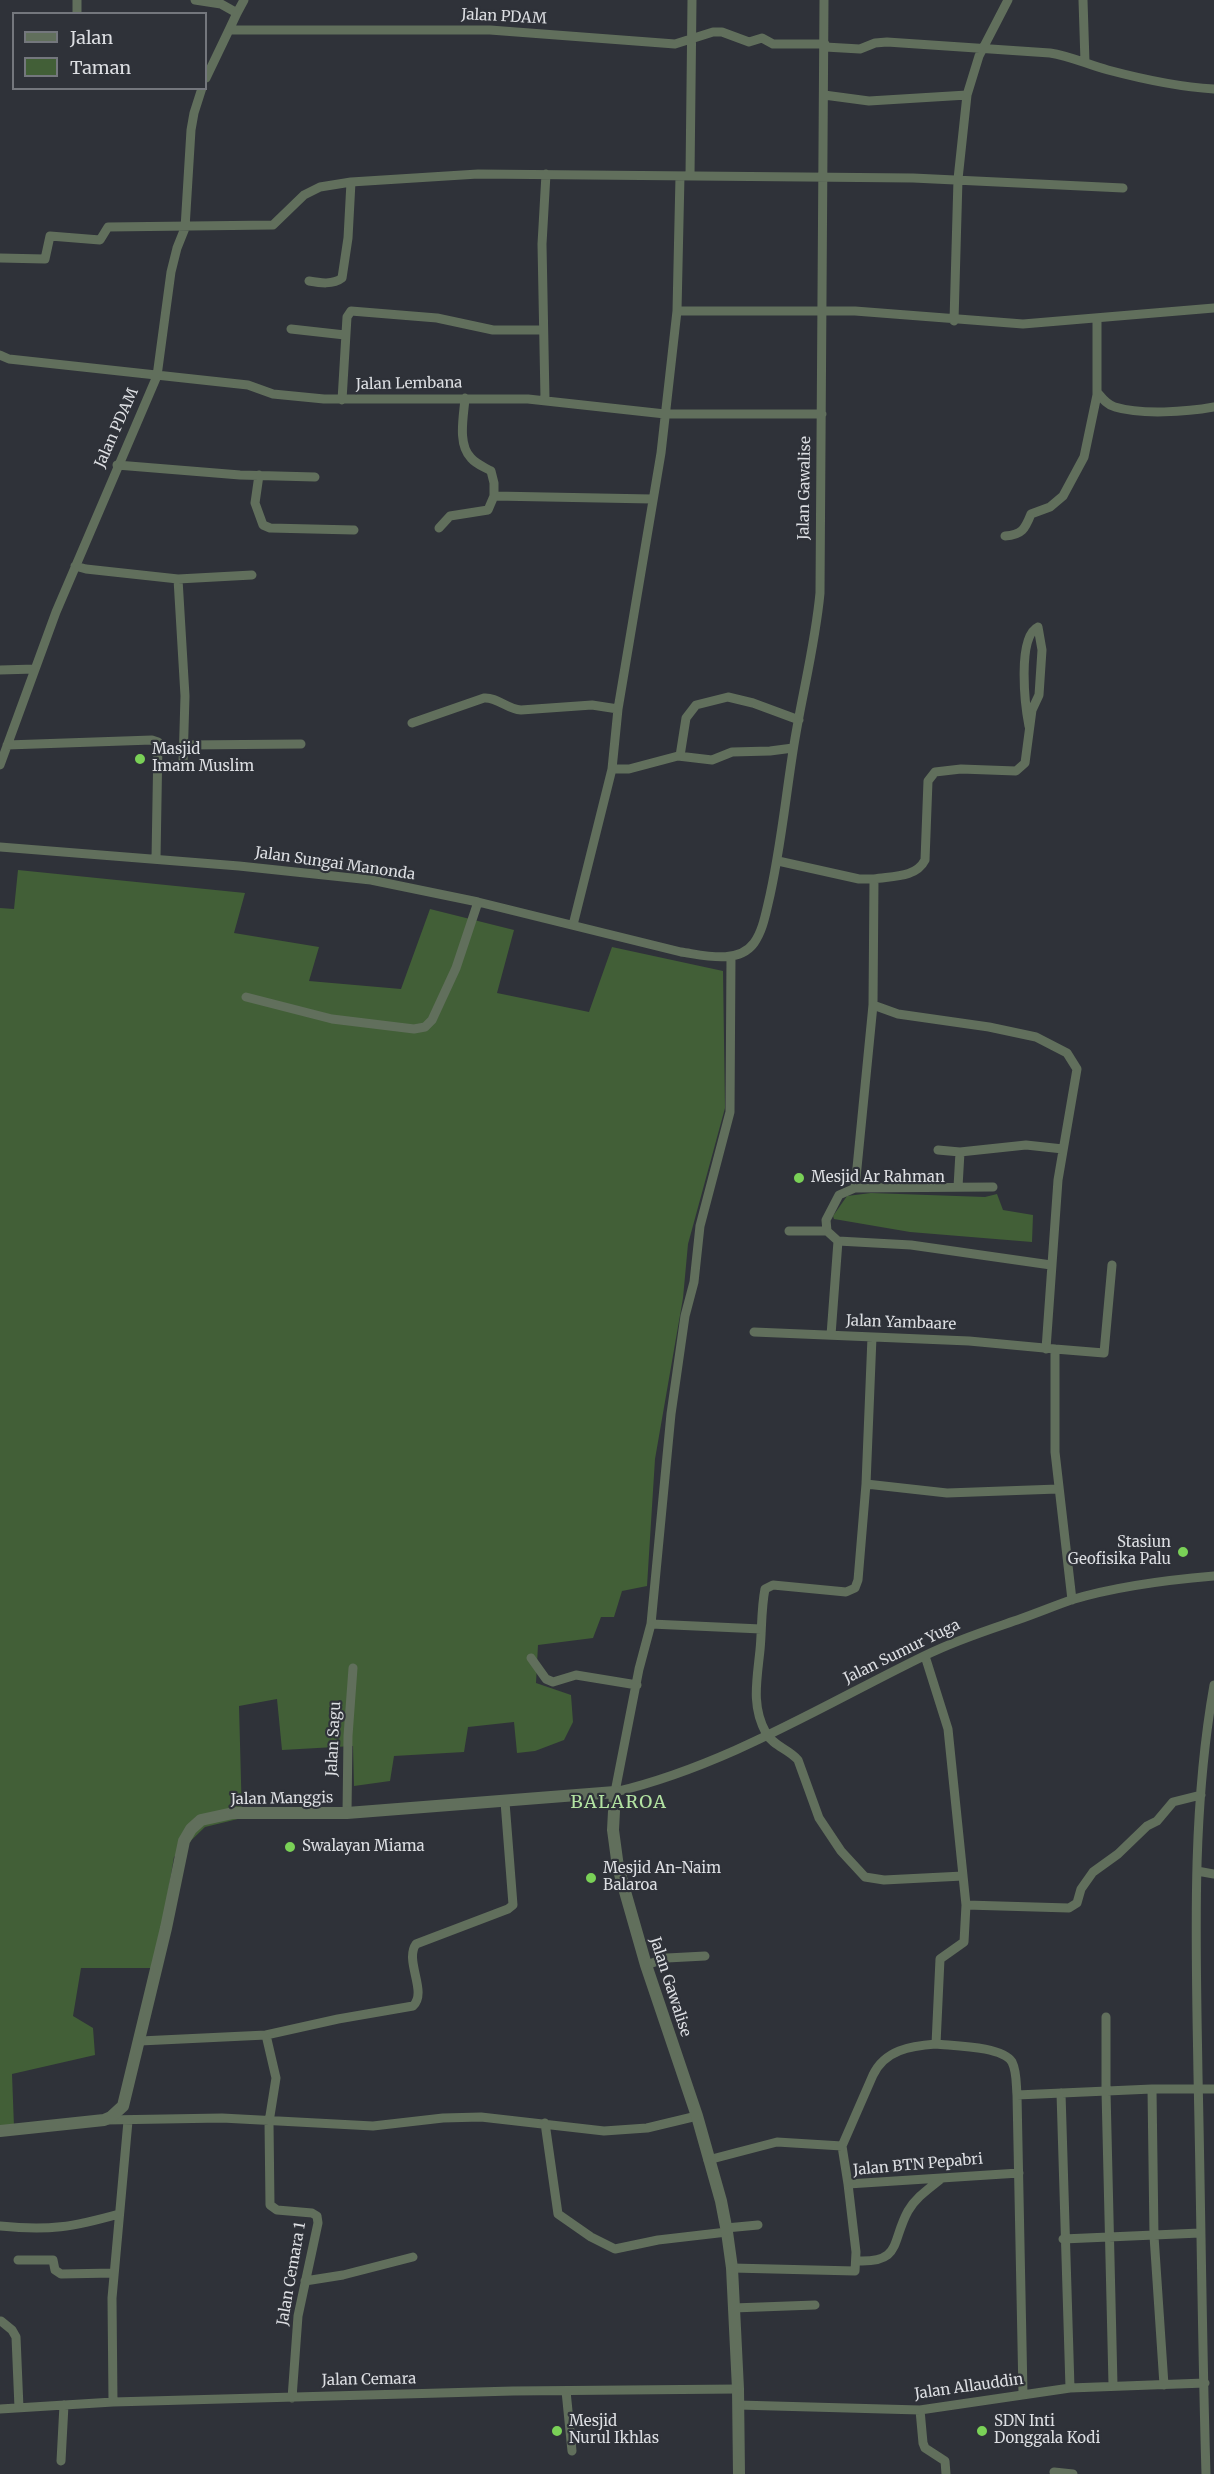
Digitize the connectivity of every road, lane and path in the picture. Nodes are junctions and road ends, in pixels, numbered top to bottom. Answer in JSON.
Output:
{"nodes":[{"id":1,"x":195,"y":0,"type":"edge"},
{"id":2,"x":244,"y":0,"type":"edge"},
{"id":3,"x":692,"y":0,"type":"edge"},
{"id":4,"x":824,"y":0,"type":"edge"},
{"id":5,"x":1008,"y":0,"type":"edge"},
{"id":6,"x":1083,"y":0,"type":"edge"},
{"id":7,"x":237,"y":13,"type":"junction"},
{"id":8,"x":229,"y":30,"type":"junction"},
{"id":9,"x":691,"y":39,"type":"junction"},
{"id":10,"x":825,"y":46,"type":"junction"},
{"id":11,"x":984,"y":47,"type":"junction"},
{"id":12,"x":1085,"y":62,"type":"junction"},
{"id":13,"x":207,"y":76,"type":"edge"},
{"id":14,"x":1214,"y":89,"type":"edge"},
{"id":15,"x":201,"y":90,"type":"edge"},
{"id":16,"x":824,"y":94,"type":"junction"},
{"id":17,"x":967,"y":95,"type":"junction"},
{"id":18,"x":546,"y":174,"type":"junction"},
{"id":19,"x":685,"y":176,"type":"junction"},
{"id":20,"x":823,"y":177,"type":"junction"},
{"id":21,"x":958,"y":180,"type":"junction"},
{"id":22,"x":351,"y":182,"type":"junction"},
{"id":23,"x":1123,"y":188,"type":"dead end"},
{"id":24,"x":179,"y":228,"type":"junction"},
{"id":25,"x":0,"y":258,"type":"edge"},
{"id":26,"x":309,"y":281,"type":"dead end"},
{"id":27,"x":1214,"y":308,"type":"edge"},
{"id":28,"x":823,"y":310,"type":"junction"},
{"id":29,"x":677,"y":311,"type":"junction"},
{"id":30,"x":1097,"y":318,"type":"junction"},
{"id":31,"x":954,"y":321,"type":"junction"},
{"id":32,"x":291,"y":329,"type":"dead end"},
{"id":33,"x":543,"y":330,"type":"junction"},
{"id":34,"x":345,"y":335,"type":"junction"},
{"id":35,"x":0,"y":355,"type":"edge"},
{"id":36,"x":157,"y":376,"type":"junction"},
{"id":37,"x":1097,"y":392,"type":"junction"},
{"id":38,"x":465,"y":398,"type":"junction"},
{"id":39,"x":545,"y":399,"type":"junction"},
{"id":40,"x":342,"y":400,"type":"junction"},
{"id":41,"x":1214,"y":407,"type":"edge"},
{"id":42,"x":665,"y":414,"type":"junction"},
{"id":43,"x":822,"y":414,"type":"junction"},
{"id":44,"x":117,"y":465,"type":"junction"},
{"id":45,"x":259,"y":475,"type":"junction"},
{"id":46,"x":315,"y":477,"type":"dead end"},
{"id":47,"x":494,"y":496,"type":"junction"},
{"id":48,"x":652,"y":499,"type":"junction"},
{"id":49,"x":440,"y":528,"type":"dead end"},
{"id":50,"x":354,"y":530,"type":"dead end"},
{"id":51,"x":1005,"y":536,"type":"dead end"},
{"id":52,"x":75,"y":566,"type":"junction"},
{"id":53,"x":252,"y":575,"type":"dead end"},
{"id":54,"x":178,"y":579,"type":"junction"},
{"id":55,"x":35,"y":669,"type":"junction"},
{"id":56,"x":0,"y":670,"type":"edge"},
{"id":57,"x":618,"y":709,"type":"junction"},
{"id":58,"x":799,"y":720,"type":"junction"},
{"id":59,"x":412,"y":723,"type":"dead end"},
{"id":60,"x":1029,"y":726,"type":"junction"},
{"id":61,"x":0,"y":731,"type":"edge"},
{"id":62,"x":12,"y":734,"type":"junction"},
{"id":63,"x":301,"y":744,"type":"dead end"},
{"id":64,"x":7,"y":745,"type":"junction"},
{"id":65,"x":185,"y":745,"type":"junction"},
{"id":66,"x":793,"y":747,"type":"junction"},
{"id":67,"x":680,"y":756,"type":"junction"},
{"id":68,"x":0,"y":765,"type":"edge"},
{"id":69,"x":158,"y":766,"type":"junction"},
{"id":70,"x":612,"y":769,"type":"junction"},
{"id":71,"x":0,"y":847,"type":"edge"},
{"id":72,"x":156,"y":859,"type":"junction"},
{"id":73,"x":778,"y":861,"type":"junction"},
{"id":74,"x":874,"y":879,"type":"junction"},
{"id":75,"x":478,"y":902,"type":"junction"},
{"id":76,"x":573,"y":925,"type":"junction"},
{"id":77,"x":731,"y":956,"type":"junction"},
{"id":78,"x":246,"y":998,"type":"dead end"},
{"id":79,"x":873,"y":1005,"type":"junction"},
{"id":80,"x":1064,"y":1149,"type":"junction"},
{"id":81,"x":938,"y":1150,"type":"dead end"},
{"id":82,"x":960,"y":1152,"type":"junction"},
{"id":83,"x":958,"y":1187,"type":"junction"},
{"id":84,"x":993,"y":1187,"type":"dead end"},
{"id":85,"x":855,"y":1188,"type":"junction"},
{"id":86,"x":827,"y":1231,"type":"junction"},
{"id":87,"x":789,"y":1232,"type":"dead end"},
{"id":88,"x":838,"y":1241,"type":"junction"},
{"id":89,"x":1051,"y":1265,"type":"junction"},
{"id":90,"x":1112,"y":1265,"type":"dead end"},
{"id":91,"x":754,"y":1332,"type":"dead end"},
{"id":92,"x":831,"y":1335,"type":"junction"},
{"id":93,"x":872,"y":1337,"type":"junction"},
{"id":94,"x":1051,"y":1349,"type":"junction"},
{"id":95,"x":866,"y":1484,"type":"junction"},
{"id":96,"x":1058,"y":1489,"type":"junction"},
{"id":97,"x":1214,"y":1576,"type":"edge"},
{"id":98,"x":1072,"y":1600,"type":"junction"},
{"id":99,"x":651,"y":1624,"type":"junction"},
{"id":100,"x":761,"y":1629,"type":"junction"},
{"id":101,"x":925,"y":1656,"type":"junction"},
{"id":102,"x":531,"y":1658,"type":"dead end"},
{"id":103,"x":353,"y":1668,"type":"dead end"},
{"id":104,"x":637,"y":1685,"type":"junction"},
{"id":105,"x":1214,"y":1685,"type":"edge"},
{"id":106,"x":767,"y":1735,"type":"junction"},
{"id":107,"x":615,"y":1792,"type":"junction"},
{"id":108,"x":1201,"y":1795,"type":"junction"},
{"id":109,"x":505,"y":1802,"type":"junction"},
{"id":110,"x":347,"y":1813,"type":"junction"},
{"id":111,"x":1197,"y":1871,"type":"junction"},
{"id":112,"x":1214,"y":1874,"type":"edge"},
{"id":113,"x":963,"y":1876,"type":"junction"},
{"id":114,"x":966,"y":1905,"type":"junction"},
{"id":115,"x":705,"y":1956,"type":"dead end"},
{"id":116,"x":646,"y":1965,"type":"junction"},
{"id":117,"x":1106,"y":2017,"type":"dead end"},
{"id":118,"x":266,"y":2035,"type":"junction"},
{"id":119,"x":140,"y":2041,"type":"junction"},
{"id":120,"x":936,"y":2044,"type":"junction"},
{"id":121,"x":1152,"y":2089,"type":"junction"},
{"id":122,"x":1214,"y":2089,"type":"edge"},
{"id":123,"x":1199,"y":2090,"type":"junction"},
{"id":124,"x":1106,"y":2091,"type":"junction"},
{"id":125,"x":1060,"y":2093,"type":"junction"},
{"id":126,"x":1017,"y":2095,"type":"junction"},
{"id":127,"x":697,"y":2116,"type":"junction"},
{"id":128,"x":104,"y":2120,"type":"junction"},
{"id":129,"x":128,"y":2121,"type":"junction"},
{"id":130,"x":269,"y":2122,"type":"junction"},
{"id":131,"x":545,"y":2123,"type":"junction"},
{"id":132,"x":0,"y":2131,"type":"edge"},
{"id":133,"x":842,"y":2146,"type":"junction"},
{"id":134,"x":708,"y":2160,"type":"junction"},
{"id":135,"x":1019,"y":2173,"type":"junction"},
{"id":136,"x":942,"y":2178,"type":"junction"},
{"id":137,"x":848,"y":2184,"type":"junction"},
{"id":138,"x":119,"y":2214,"type":"junction"},
{"id":139,"x":758,"y":2225,"type":"dead end"},
{"id":140,"x":0,"y":2226,"type":"edge"},
{"id":141,"x":727,"y":2230,"type":"junction"},
{"id":142,"x":1200,"y":2233,"type":"junction"},
{"id":143,"x":1154,"y":2236,"type":"junction"},
{"id":144,"x":1111,"y":2237,"type":"junction"},
{"id":145,"x":1064,"y":2239,"type":"junction"},
{"id":146,"x":413,"y":2257,"type":"dead end"},
{"id":147,"x":18,"y":2260,"type":"dead end"},
{"id":148,"x":856,"y":2261,"type":"junction"},
{"id":149,"x":732,"y":2268,"type":"junction"},
{"id":150,"x":114,"y":2273,"type":"junction"},
{"id":151,"x":305,"y":2281,"type":"junction"},
{"id":152,"x":815,"y":2305,"type":"dead end"},
{"id":153,"x":733,"y":2308,"type":"junction"},
{"id":154,"x":1,"y":2321,"type":"edge"},
{"id":155,"x":1205,"y":2383,"type":"junction"},
{"id":156,"x":1113,"y":2385,"type":"junction"},
{"id":157,"x":1164,"y":2385,"type":"junction"},
{"id":158,"x":1070,"y":2388,"type":"junction"},
{"id":159,"x":738,"y":2389,"type":"junction"},
{"id":160,"x":567,"y":2391,"type":"junction"},
{"id":161,"x":1023,"y":2394,"type":"junction"},
{"id":162,"x":292,"y":2398,"type":"junction"},
{"id":163,"x":113,"y":2402,"type":"junction"},
{"id":164,"x":64,"y":2405,"type":"junction"},
{"id":165,"x":738,"y":2405,"type":"junction"},
{"id":166,"x":19,"y":2408,"type":"junction"},
{"id":167,"x":0,"y":2409,"type":"edge"},
{"id":168,"x":920,"y":2410,"type":"junction"},
{"id":169,"x":572,"y":2451,"type":"dead end"},
{"id":170,"x":61,"y":2461,"type":"dead end"},
{"id":171,"x":1054,"y":2472,"type":"dead end"},
{"id":172,"x":740,"y":2474,"type":"edge"},
{"id":173,"x":946,"y":2474,"type":"edge"},
{"id":174,"x":1073,"y":2474,"type":"edge"},
{"id":175,"x":1206,"y":2474,"type":"edge"}],
"edges":[{"from":1,"to":7,"type":"street"},
{"from":2,"to":7,"type":"street"},
{"from":3,"to":9,"type":"street"},
{"from":4,"to":10,"type":"street","name":"Jalan Gawalise"},
{"from":5,"to":11,"type":"street"},
{"from":6,"to":12,"type":"street"},
{"from":7,"to":8,"type":"street"},
{"from":8,"to":9,"type":"street","name":"Jalan PDAM"},
{"from":8,"to":13,"type":"street"},
{"from":9,"to":10,"type":"street","name":"Jalan PDAM"},
{"from":9,"to":19,"type":"street"},
{"from":10,"to":11,"type":"street","name":"Jalan PDAM"},
{"from":10,"to":16,"type":"street","name":"Jalan Gawalise"},
{"from":11,"to":12,"type":"street","name":"Jalan PDAM"},
{"from":11,"to":17,"type":"street"},
{"from":12,"to":14,"type":"street","name":"Jalan PDAM"},
{"from":15,"to":24,"type":"street","name":"Jalan PDAM"},
{"from":16,"to":17,"type":"street"},
{"from":16,"to":20,"type":"street","name":"Jalan Gawalise"},
{"from":17,"to":21,"type":"street"},
{"from":18,"to":19,"type":"street"},
{"from":18,"to":22,"type":"street"},
{"from":18,"to":33,"type":"street"},
{"from":19,"to":20,"type":"street"},
{"from":19,"to":29,"type":"street"},
{"from":20,"to":21,"type":"street"},
{"from":20,"to":28,"type":"street","name":"Jalan Gawalise"},
{"from":21,"to":23,"type":"street"},
{"from":21,"to":31,"type":"street"},
{"from":22,"to":24,"type":"street"},
{"from":22,"to":26,"type":"street"},
{"from":24,"to":25,"type":"street"},
{"from":24,"to":36,"type":"street","name":"Jalan PDAM"},
{"from":27,"to":30,"type":"street"},
{"from":28,"to":29,"type":"street"},
{"from":28,"to":31,"type":"street"},
{"from":28,"to":43,"type":"street","name":"Jalan Gawalise"},
{"from":29,"to":42,"type":"street"},
{"from":30,"to":31,"type":"street"},
{"from":30,"to":37,"type":"street"},
{"from":32,"to":34,"type":"street"},
{"from":33,"to":34,"type":"street"},
{"from":33,"to":39,"type":"street"},
{"from":34,"to":40,"type":"street"},
{"from":35,"to":36,"type":"street","name":"Jalan Lembana"},
{"from":36,"to":40,"type":"street","name":"Jalan Lembana"},
{"from":36,"to":44,"type":"street","name":"Jalan PDAM"},
{"from":37,"to":41,"type":"street"},
{"from":37,"to":51,"type":"street"},
{"from":38,"to":39,"type":"street","name":"Jalan Lembana"},
{"from":38,"to":40,"type":"street","name":"Jalan Lembana"},
{"from":38,"to":47,"type":"street"},
{"from":39,"to":42,"type":"street","name":"Jalan Lembana"},
{"from":42,"to":43,"type":"street","name":"Jalan Lembana"},
{"from":42,"to":48,"type":"street"},
{"from":43,"to":58,"type":"street","name":"Jalan Gawalise"},
{"from":44,"to":45,"type":"street"},
{"from":44,"to":52,"type":"street","name":"Jalan PDAM"},
{"from":45,"to":46,"type":"street"},
{"from":45,"to":50,"type":"street"},
{"from":47,"to":48,"type":"street"},
{"from":47,"to":49,"type":"street"},
{"from":48,"to":57,"type":"street"},
{"from":52,"to":54,"type":"street"},
{"from":52,"to":55,"type":"street","name":"Jalan PDAM"},
{"from":53,"to":54,"type":"street"},
{"from":54,"to":65,"type":"street"},
{"from":55,"to":56,"type":"street"},
{"from":55,"to":62,"type":"street","name":"Jalan PDAM"},
{"from":57,"to":59,"type":"street"},
{"from":57,"to":70,"type":"street"},
{"from":58,"to":66,"type":"street","name":"Jalan Gawalise"},
{"from":58,"to":67,"type":"street"},
{"from":60,"to":60,"type":"street"},
{"from":60,"to":74,"type":"street"},
{"from":61,"to":62,"type":"street"},
{"from":62,"to":64,"type":"street","name":"Jalan PDAM"},
{"from":63,"to":65,"type":"street"},
{"from":64,"to":68,"type":"street","name":"Jalan PDAM"},
{"from":64,"to":69,"type":"street"},
{"from":65,"to":69,"type":"street"},
{"from":66,"to":67,"type":"street"},
{"from":66,"to":73,"type":"street","name":"Jalan Gawalise"},
{"from":67,"to":70,"type":"street"},
{"from":69,"to":72,"type":"street"},
{"from":70,"to":76,"type":"street"},
{"from":71,"to":72,"type":"street","name":"Jalan Sungai Manonda"},
{"from":72,"to":75,"type":"street","name":"Jalan Sungai Manonda"},
{"from":73,"to":74,"type":"street"},
{"from":73,"to":77,"type":"street","name":"Jalan Gawalise"},
{"from":74,"to":79,"type":"street"},
{"from":75,"to":76,"type":"street","name":"Jalan Sungai Manonda"},
{"from":75,"to":78,"type":"street"},
{"from":76,"to":77,"type":"street","name":"Jalan Sungai Manonda"},
{"from":77,"to":99,"type":"street","name":"Jalan Gawalise"},
{"from":79,"to":80,"type":"street"},
{"from":79,"to":85,"type":"street"},
{"from":80,"to":82,"type":"street"},
{"from":80,"to":89,"type":"street"},
{"from":81,"to":82,"type":"street"},
{"from":82,"to":83,"type":"street"},
{"from":83,"to":84,"type":"street"},
{"from":83,"to":85,"type":"street"},
{"from":85,"to":86,"type":"street"},
{"from":86,"to":87,"type":"street"},
{"from":86,"to":88,"type":"street"},
{"from":88,"to":89,"type":"street"},
{"from":88,"to":92,"type":"street"},
{"from":89,"to":94,"type":"street"},
{"from":90,"to":94,"type":"street","name":"Jalan Yambaare"},
{"from":91,"to":92,"type":"street","name":"Jalan Yambaare"},
{"from":92,"to":93,"type":"street","name":"Jalan Yambaare"},
{"from":93,"to":94,"type":"street","name":"Jalan Yambaare"},
{"from":93,"to":95,"type":"street"},
{"from":94,"to":96,"type":"street"},
{"from":95,"to":96,"type":"street"},
{"from":95,"to":100,"type":"street"},
{"from":96,"to":98,"type":"street"},
{"from":97,"to":98,"type":"street","name":"Jalan Sumur Yuga"},
{"from":98,"to":101,"type":"street","name":"Jalan Sumur Yuga"},
{"from":99,"to":100,"type":"street"},
{"from":99,"to":104,"type":"street","name":"Jalan Gawalise"},
{"from":100,"to":106,"type":"street"},
{"from":101,"to":106,"type":"street","name":"Jalan Sumur Yuga"},
{"from":101,"to":113,"type":"street"},
{"from":102,"to":104,"type":"street"},
{"from":103,"to":110,"type":"street","name":"Jalan Sagu"},
{"from":104,"to":107,"type":"street","name":"Jalan Gawalise"},
{"from":105,"to":108,"type":"street"},
{"from":106,"to":107,"type":"street","name":"Jalan Sumur Yuga"},
{"from":106,"to":113,"type":"street"},
{"from":107,"to":109,"type":"street","name":"Jalan Manggis"},
{"from":107,"to":116,"type":"street","name":"Jalan Gawalise"},
{"from":108,"to":111,"type":"street"},
{"from":108,"to":114,"type":"street"},
{"from":109,"to":110,"type":"street","name":"Jalan Manggis"},
{"from":109,"to":118,"type":"street"},
{"from":110,"to":119,"type":"street","name":"Jalan Manggis"},
{"from":111,"to":112,"type":"street"},
{"from":111,"to":123,"type":"street"},
{"from":113,"to":114,"type":"street"},
{"from":114,"to":120,"type":"street"},
{"from":115,"to":116,"type":"street"},
{"from":116,"to":127,"type":"street","name":"Jalan Gawalise"},
{"from":117,"to":124,"type":"street"},
{"from":118,"to":119,"type":"street"},
{"from":118,"to":130,"type":"street"},
{"from":119,"to":128,"type":"street","name":"Jalan Manggis"},
{"from":120,"to":126,"type":"street"},
{"from":120,"to":133,"type":"street"},
{"from":121,"to":123,"type":"street"},
{"from":121,"to":124,"type":"street"},
{"from":121,"to":143,"type":"street"},
{"from":122,"to":123,"type":"street"},
{"from":123,"to":142,"type":"street"},
{"from":124,"to":125,"type":"street"},
{"from":124,"to":144,"type":"street"},
{"from":125,"to":126,"type":"street"},
{"from":125,"to":145,"type":"street"},
{"from":126,"to":135,"type":"street"},
{"from":127,"to":131,"type":"street"},
{"from":127,"to":134,"type":"street","name":"Jalan Gawalise"},
{"from":128,"to":129,"type":"street"},
{"from":128,"to":132,"type":"street"},
{"from":129,"to":130,"type":"street"},
{"from":129,"to":138,"type":"street"},
{"from":130,"to":131,"type":"street"},
{"from":130,"to":151,"type":"street","name":"Jalan Cemara 1"},
{"from":131,"to":141,"type":"street"},
{"from":133,"to":134,"type":"street"},
{"from":133,"to":137,"type":"street"},
{"from":134,"to":141,"type":"street","name":"Jalan Gawalise"},
{"from":135,"to":136,"type":"street","name":"Jalan BTN Pepabri"},
{"from":135,"to":161,"type":"street"},
{"from":136,"to":137,"type":"street","name":"Jalan BTN Pepabri"},
{"from":136,"to":148,"type":"street"},
{"from":137,"to":148,"type":"street","name":"Jalan BTN Pepabri"},
{"from":138,"to":140,"type":"street"},
{"from":138,"to":150,"type":"street"},
{"from":139,"to":141,"type":"street"},
{"from":141,"to":149,"type":"street","name":"Jalan Gawalise"},
{"from":142,"to":143,"type":"street"},
{"from":142,"to":155,"type":"street"},
{"from":143,"to":144,"type":"street"},
{"from":143,"to":157,"type":"street"},
{"from":144,"to":145,"type":"street"},
{"from":144,"to":156,"type":"street"},
{"from":145,"to":158,"type":"street"},
{"from":146,"to":151,"type":"street"},
{"from":147,"to":150,"type":"street"},
{"from":148,"to":149,"type":"street"},
{"from":149,"to":153,"type":"street","name":"Jalan Gawalise"},
{"from":150,"to":163,"type":"street"},
{"from":151,"to":162,"type":"street","name":"Jalan Cemara 1"},
{"from":152,"to":153,"type":"street"},
{"from":153,"to":159,"type":"street","name":"Jalan Gawalise"},
{"from":154,"to":166,"type":"street"},
{"from":155,"to":157,"type":"street","name":"Jalan Allauddin"},
{"from":155,"to":175,"type":"street"},
{"from":156,"to":157,"type":"street","name":"Jalan Allauddin"},
{"from":156,"to":158,"type":"street","name":"Jalan Allauddin"},
{"from":158,"to":161,"type":"street","name":"Jalan Allauddin"},
{"from":159,"to":160,"type":"street","name":"Jalan Cemara"},
{"from":159,"to":165,"type":"street","name":"Jalan Gawalise"},
{"from":160,"to":162,"type":"street","name":"Jalan Cemara"},
{"from":160,"to":169,"type":"street"},
{"from":161,"to":168,"type":"street","name":"Jalan Allauddin"},
{"from":162,"to":163,"type":"street","name":"Jalan Cemara"},
{"from":163,"to":164,"type":"street","name":"Jalan Cemara"},
{"from":164,"to":166,"type":"street","name":"Jalan Cemara"},
{"from":164,"to":170,"type":"street"},
{"from":165,"to":168,"type":"street","name":"Jalan Allauddin"},
{"from":165,"to":172,"type":"street","name":"Jalan Gawalise"},
{"from":166,"to":167,"type":"street","name":"Jalan Cemara"},
{"from":168,"to":173,"type":"street"},
{"from":171,"to":174,"type":"street"}]}
